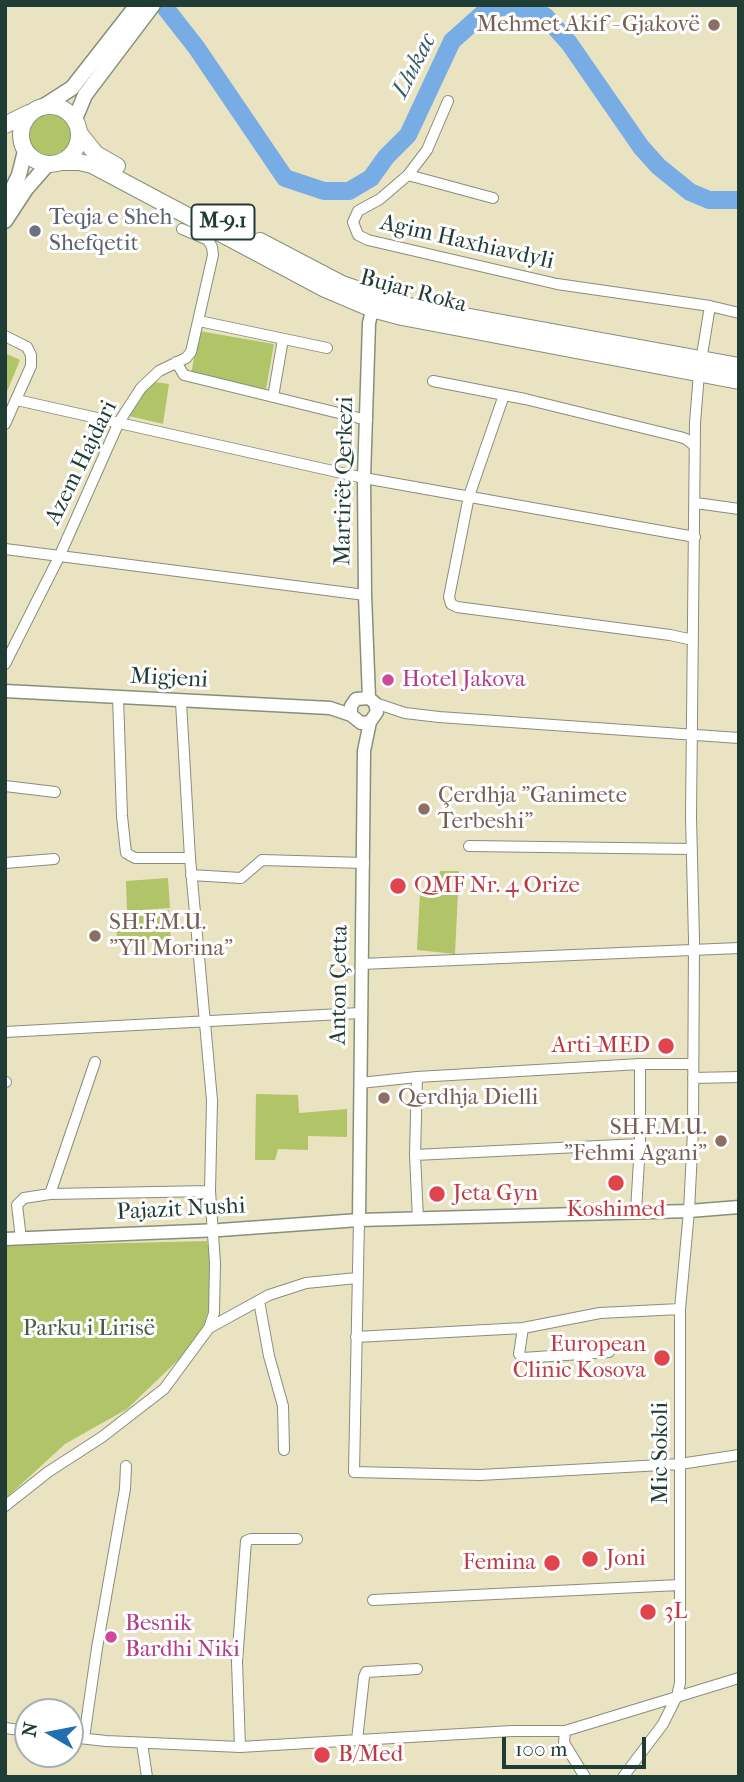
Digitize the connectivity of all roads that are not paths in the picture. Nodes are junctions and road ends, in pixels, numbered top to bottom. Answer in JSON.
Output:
{"nodes":[{"id":1,"x":137,"y":5,"type":"edge"},
{"id":2,"x":153,"y":5,"type":"edge"},
{"id":3,"x":132,"y":24,"type":"junction"},
{"id":4,"x":448,"y":102,"type":"dead end"},
{"id":5,"x":37,"y":109,"type":"junction"},
{"id":6,"x":5,"y":125,"type":"edge"},
{"id":7,"x":77,"y":127,"type":"junction"},
{"id":8,"x":5,"y":143,"type":"edge"},
{"id":9,"x":24,"y":148,"type":"junction"},
{"id":10,"x":55,"y":163,"type":"junction"},
{"id":11,"x":408,"y":175,"type":"junction"},
{"id":12,"x":493,"y":198,"type":"dead end"},
{"id":13,"x":5,"y":204,"type":"edge"},
{"id":14,"x":5,"y":221,"type":"edge"},
{"id":15,"x":182,"y":229,"type":"dead end"},
{"id":16,"x":374,"y":303,"type":"junction"},
{"id":17,"x":710,"y":306,"type":"junction"},
{"id":18,"x":739,"y":313,"type":"edge"},
{"id":19,"x":199,"y":321,"type":"junction"},
{"id":20,"x":5,"y":336,"type":"edge"},
{"id":21,"x":283,"y":339,"type":"junction"},
{"id":22,"x":327,"y":348,"type":"dead end"},
{"id":23,"x":176,"y":362,"type":"junction"},
{"id":24,"x":700,"y":366,"type":"junction"},
{"id":25,"x":739,"y":366,"type":"edge"},
{"id":26,"x":433,"y":380,"type":"dead end"},
{"id":27,"x":739,"y":381,"type":"edge"},
{"id":28,"x":504,"y":395,"type":"junction"},
{"id":29,"x":273,"y":397,"type":"junction"},
{"id":30,"x":17,"y":400,"type":"junction"},
{"id":31,"x":367,"y":420,"type":"junction"},
{"id":32,"x":119,"y":422,"type":"junction"},
{"id":33,"x":5,"y":424,"type":"edge"},
{"id":34,"x":695,"y":446,"type":"junction"},
{"id":35,"x":364,"y":478,"type":"junction"},
{"id":36,"x":469,"y":496,"type":"junction"},
{"id":37,"x":696,"y":503,"type":"junction"},
{"id":38,"x":739,"y":509,"type":"edge"},
{"id":39,"x":695,"y":537,"type":"junction"},
{"id":40,"x":5,"y":549,"type":"edge"},
{"id":41,"x":59,"y":556,"type":"junction"},
{"id":42,"x":365,"y":594,"type":"junction"},
{"id":43,"x":693,"y":640,"type":"junction"},
{"id":44,"x":5,"y":664,"type":"edge"},
{"id":45,"x":5,"y":691,"type":"edge"},
{"id":46,"x":118,"y":697,"type":"junction"},
{"id":47,"x":181,"y":702,"type":"junction"},
{"id":48,"x":364,"y":709,"type":"junction"},
{"id":49,"x":692,"y":734,"type":"junction"},
{"id":50,"x":739,"y":738,"type":"edge"},
{"id":51,"x":5,"y":786,"type":"edge"},
{"id":52,"x":55,"y":792,"type":"dead end"},
{"id":53,"x":469,"y":846,"type":"dead end"},
{"id":54,"x":692,"y":849,"type":"junction"},
{"id":55,"x":190,"y":858,"type":"junction"},
{"id":56,"x":54,"y":859,"type":"dead end"},
{"id":57,"x":5,"y":863,"type":"edge"},
{"id":58,"x":363,"y":863,"type":"junction"},
{"id":59,"x":191,"y":876,"type":"junction"},
{"id":60,"x":739,"y":948,"type":"edge"},
{"id":61,"x":694,"y":951,"type":"junction"},
{"id":62,"x":361,"y":964,"type":"junction"},
{"id":63,"x":360,"y":1013,"type":"junction"},
{"id":64,"x":204,"y":1022,"type":"junction"},
{"id":65,"x":5,"y":1032,"type":"edge"},
{"id":66,"x":95,"y":1062,"type":"dead end"},
{"id":67,"x":640,"y":1064,"type":"junction"},
{"id":68,"x":693,"y":1064,"type":"junction"},
{"id":69,"x":417,"y":1077,"type":"junction"},
{"id":70,"x":739,"y":1077,"type":"edge"},
{"id":71,"x":693,"y":1078,"type":"junction"},
{"id":72,"x":360,"y":1083,"type":"junction"},
{"id":73,"x":640,"y":1144,"type":"junction"},
{"id":74,"x":415,"y":1155,"type":"junction"},
{"id":75,"x":210,"y":1191,"type":"junction"},
{"id":76,"x":50,"y":1194,"type":"junction"},
{"id":77,"x":739,"y":1207,"type":"edge"},
{"id":78,"x":636,"y":1211,"type":"junction"},
{"id":79,"x":689,"y":1211,"type":"junction"},
{"id":80,"x":418,"y":1219,"type":"junction"},
{"id":81,"x":359,"y":1220,"type":"junction"},
{"id":82,"x":214,"y":1231,"type":"junction"},
{"id":83,"x":5,"y":1239,"type":"edge"},
{"id":84,"x":21,"y":1239,"type":"junction"},
{"id":85,"x":357,"y":1278,"type":"junction"},
{"id":86,"x":259,"y":1301,"type":"junction"},
{"id":87,"x":680,"y":1309,"type":"junction"},
{"id":88,"x":209,"y":1328,"type":"junction"},
{"id":89,"x":523,"y":1328,"type":"junction"},
{"id":90,"x":356,"y":1337,"type":"junction"},
{"id":91,"x":609,"y":1352,"type":"dead end"},
{"id":92,"x":284,"y":1450,"type":"dead end"},
{"id":93,"x":739,"y":1455,"type":"edge"},
{"id":94,"x":680,"y":1464,"type":"junction"},
{"id":95,"x":125,"y":1466,"type":"dead end"},
{"id":96,"x":5,"y":1506,"type":"edge"},
{"id":97,"x":297,"y":1539,"type":"dead end"},
{"id":98,"x":679,"y":1585,"type":"junction"},
{"id":99,"x":373,"y":1600,"type":"dead end"},
{"id":100,"x":417,"y":1669,"type":"dead end"},
{"id":101,"x":739,"y":1678,"type":"edge"},
{"id":102,"x":677,"y":1696,"type":"junction"},
{"id":103,"x":565,"y":1731,"type":"junction"},
{"id":104,"x":84,"y":1738,"type":"joint"},
{"id":105,"x":357,"y":1740,"type":"junction"},
{"id":106,"x":142,"y":1742,"type":"junction"},
{"id":107,"x":240,"y":1747,"type":"junction"},
{"id":108,"x":147,"y":1777,"type":"edge"},
{"id":109,"x":585,"y":1777,"type":"edge"},
{"id":110,"x":624,"y":1777,"type":"edge"}],
"edges":[{"from":1,"to":3,"type":"main road"},
{"from":2,"to":3,"type":"main road"},
{"from":3,"to":5,"type":"main road"},
{"from":3,"to":7,"type":"main road"},
{"from":4,"to":11,"type":"street","name":"Agim Haxhiavdyli"},
{"from":5,"to":6,"type":"main road"},
{"from":5,"to":7,"type":"main road","number":"M-9.1"},
{"from":5,"to":9,"type":"main road"},
{"from":7,"to":10,"type":"main road"},
{"from":7,"to":16,"type":"main road","name":"Bujar Roka","number":"M-9.1"},
{"from":8,"to":9,"type":"main road","number":"M-9.1"},
{"from":9,"to":10,"type":"main road","number":"M-9.1"},
{"from":9,"to":13,"type":"main road"},
{"from":10,"to":14,"type":"main road"},
{"from":10,"to":16,"type":"main road","name":"Bujar Roka","number":"M-9.1"},
{"from":11,"to":12,"type":"street"},
{"from":11,"to":17,"type":"street","name":"Agim Haxhiavdyli"},
{"from":15,"to":19,"type":"street","name":"Azem Hajdari"},
{"from":16,"to":24,"type":"main road","name":"Bujar Roka","number":"M-9.1"},
{"from":16,"to":31,"type":"street","name":"Martirët Qerkezi"},
{"from":17,"to":18,"type":"street","name":"Agim Haxhiavdyli"},
{"from":17,"to":24,"type":"street"},
{"from":19,"to":21,"type":"street"},
{"from":19,"to":23,"type":"street","name":"Azem Hajdari"},
{"from":20,"to":30,"type":"street"},
{"from":21,"to":22,"type":"street"},
{"from":21,"to":29,"type":"street"},
{"from":23,"to":29,"type":"street"},
{"from":23,"to":32,"type":"street","name":"Azem Hajdari"},
{"from":24,"to":25,"type":"main road","name":"Bujar Roka","number":"M-9.1"},
{"from":24,"to":27,"type":"main road","name":"Bujar Roka","number":"M-9.1"},
{"from":24,"to":34,"type":"street","name":"Mic Sokoli"},
{"from":26,"to":28,"type":"street"},
{"from":28,"to":34,"type":"street"},
{"from":28,"to":36,"type":"street"},
{"from":29,"to":31,"type":"street"},
{"from":30,"to":32,"type":"street"},
{"from":30,"to":33,"type":"street"},
{"from":31,"to":35,"type":"street","name":"Martirët Qerkezi"},
{"from":32,"to":35,"type":"street"},
{"from":32,"to":41,"type":"street","name":"Azem Hajdari"},
{"from":34,"to":37,"type":"street","name":"Mic Sokoli"},
{"from":35,"to":36,"type":"street"},
{"from":35,"to":42,"type":"street","name":"Martirët Qerkezi"},
{"from":36,"to":39,"type":"street"},
{"from":36,"to":43,"type":"street"},
{"from":37,"to":38,"type":"street"},
{"from":37,"to":39,"type":"street","name":"Mic Sokoli"},
{"from":39,"to":43,"type":"street","name":"Mic Sokoli"},
{"from":40,"to":41,"type":"street"},
{"from":41,"to":42,"type":"street"},
{"from":41,"to":44,"type":"street","name":"Azem Hajdari"},
{"from":42,"to":48,"type":"street","name":"Martirët Qerkezi"},
{"from":43,"to":49,"type":"street","name":"Mic Sokoli"},
{"from":45,"to":46,"type":"street","name":"Migjeni"},
{"from":46,"to":47,"type":"street","name":"Migjeni"},
{"from":46,"to":55,"type":"street"},
{"from":47,"to":48,"type":"street","name":"Migjeni"},
{"from":47,"to":55,"type":"street"},
{"from":48,"to":49,"type":"street"},
{"from":48,"to":58,"type":"street","name":"Anton Çetta"},
{"from":49,"to":50,"type":"street"},
{"from":49,"to":54,"type":"street","name":"Mic Sokoli"},
{"from":51,"to":52,"type":"street"},
{"from":53,"to":54,"type":"street"},
{"from":54,"to":61,"type":"street","name":"Mic Sokoli"},
{"from":55,"to":59,"type":"street"},
{"from":56,"to":57,"type":"street"},
{"from":58,"to":59,"type":"street"},
{"from":58,"to":62,"type":"street","name":"Anton Çetta"},
{"from":59,"to":64,"type":"street"},
{"from":60,"to":61,"type":"street"},
{"from":61,"to":62,"type":"street"},
{"from":61,"to":68,"type":"street","name":"Mic Sokoli"},
{"from":62,"to":63,"type":"street","name":"Anton Çetta"},
{"from":63,"to":64,"type":"street"},
{"from":63,"to":72,"type":"street","name":"Anton Çetta"},
{"from":64,"to":65,"type":"street"},
{"from":64,"to":75,"type":"street"},
{"from":66,"to":76,"type":"street"},
{"from":67,"to":68,"type":"street"},
{"from":67,"to":69,"type":"street"},
{"from":67,"to":73,"type":"street"},
{"from":68,"to":71,"type":"street","name":"Mic Sokoli"},
{"from":69,"to":72,"type":"street"},
{"from":69,"to":74,"type":"street"},
{"from":70,"to":71,"type":"street"},
{"from":71,"to":79,"type":"street","name":"Mic Sokoli"},
{"from":72,"to":81,"type":"street","name":"Anton Çetta"},
{"from":73,"to":74,"type":"street"},
{"from":73,"to":78,"type":"street"},
{"from":74,"to":80,"type":"street"},
{"from":75,"to":76,"type":"street"},
{"from":75,"to":82,"type":"street"},
{"from":76,"to":84,"type":"street"},
{"from":77,"to":79,"type":"street","name":"Pajazit Nushi"},
{"from":78,"to":79,"type":"street","name":"Pajazit Nushi"},
{"from":78,"to":80,"type":"street","name":"Pajazit Nushi"},
{"from":79,"to":87,"type":"street","name":"Mic Sokoli"},
{"from":80,"to":81,"type":"street","name":"Pajazit Nushi"},
{"from":81,"to":82,"type":"street","name":"Pajazit Nushi"},
{"from":81,"to":85,"type":"street"},
{"from":82,"to":84,"type":"street","name":"Pajazit Nushi"},
{"from":82,"to":88,"type":"street"},
{"from":83,"to":84,"type":"street","name":"Pajazit Nushi"},
{"from":85,"to":86,"type":"street"},
{"from":85,"to":90,"type":"street"},
{"from":86,"to":88,"type":"street"},
{"from":86,"to":92,"type":"street"},
{"from":87,"to":89,"type":"street"},
{"from":87,"to":94,"type":"street","name":"Mic Sokoli"},
{"from":88,"to":96,"type":"street"},
{"from":89,"to":90,"type":"street"},
{"from":89,"to":91,"type":"street"},
{"from":90,"to":94,"type":"street"},
{"from":93,"to":94,"type":"street"},
{"from":94,"to":98,"type":"street","name":"Mic Sokoli"},
{"from":95,"to":104,"type":"street"},
{"from":97,"to":107,"type":"street"},
{"from":98,"to":99,"type":"street"},
{"from":98,"to":102,"type":"street","name":"Mic Sokoli"},
{"from":100,"to":105,"type":"street"},
{"from":101,"to":102,"type":"street"},
{"from":102,"to":103,"type":"street"},
{"from":102,"to":110,"type":"street"},
{"from":103,"to":105,"type":"street"},
{"from":103,"to":109,"type":"street"},
{"from":104,"to":106,"type":"street"},
{"from":105,"to":107,"type":"street"},
{"from":106,"to":107,"type":"street"},
{"from":106,"to":108,"type":"street"}]}
